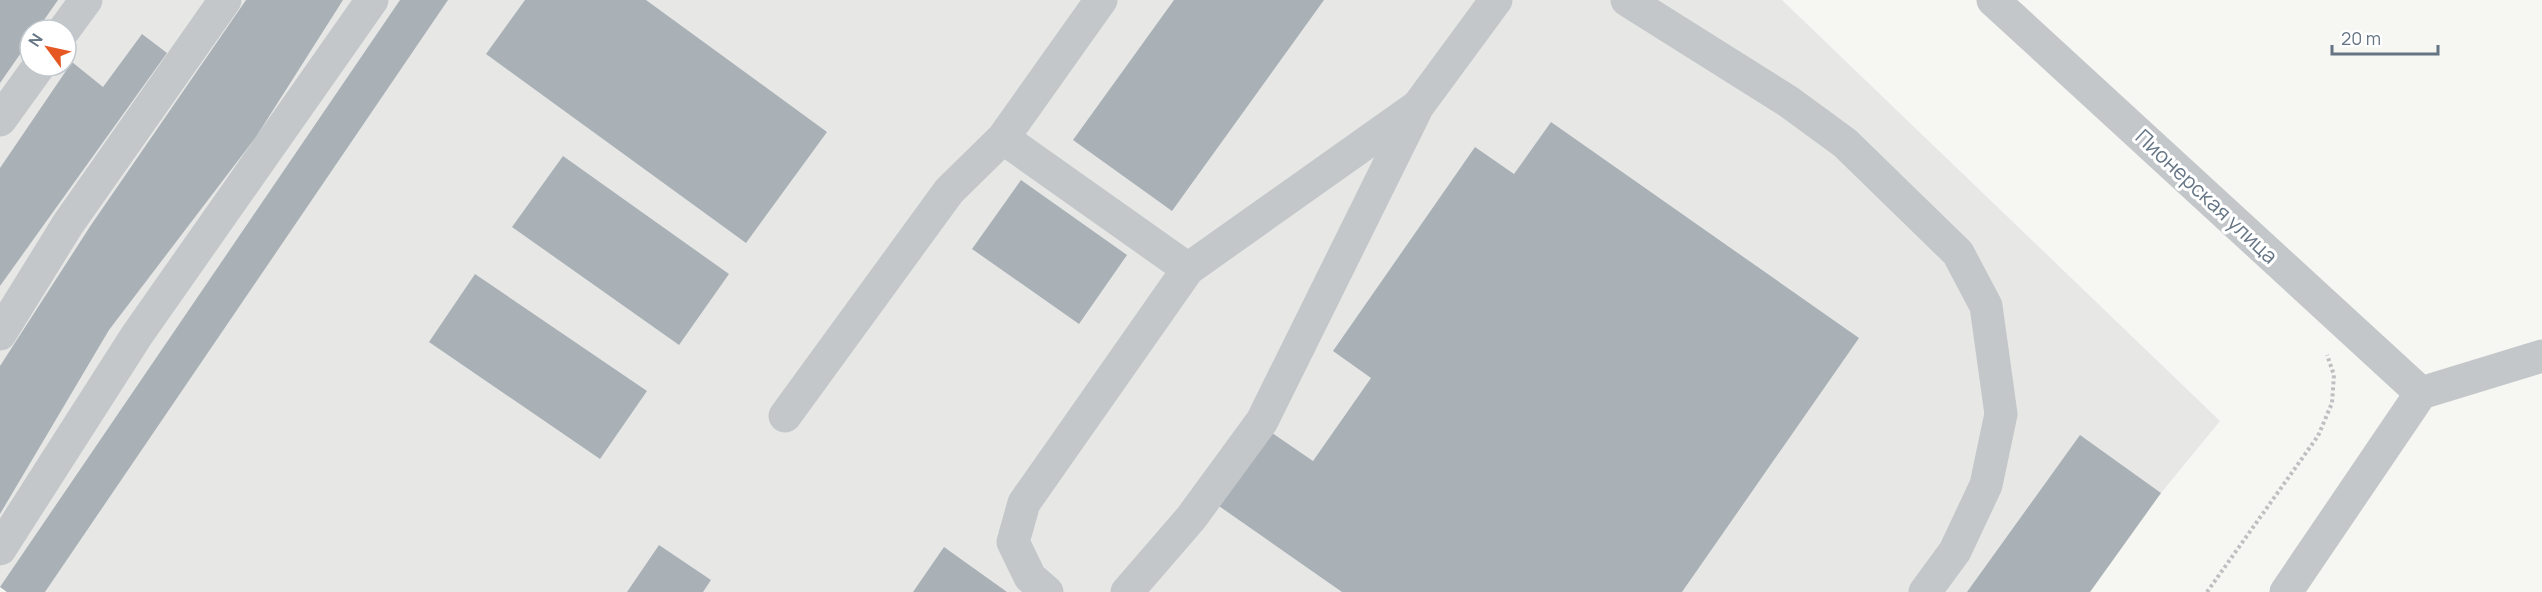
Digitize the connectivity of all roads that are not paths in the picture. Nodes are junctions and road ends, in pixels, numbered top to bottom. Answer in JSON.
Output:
{"nodes":[{"id":1,"x":86,"y":0,"type":"edge"},
{"id":2,"x":225,"y":0,"type":"edge"},
{"id":3,"x":372,"y":0,"type":"edge"},
{"id":4,"x":1101,"y":0,"type":"edge"},
{"id":5,"x":1497,"y":0,"type":"edge"},
{"id":6,"x":1627,"y":0,"type":"edge"},
{"id":7,"x":1993,"y":0,"type":"edge"},
{"id":8,"x":73,"y":18,"type":"edge"},
{"id":9,"x":30,"y":78,"type":"edge"},
{"id":10,"x":1418,"y":106,"type":"junction"},
{"id":11,"x":0,"y":120,"type":"edge"},
{"id":12,"x":1003,"y":138,"type":"junction"},
{"id":13,"x":1188,"y":269,"type":"junction"},
{"id":14,"x":0,"y":334,"type":"edge"},
{"id":15,"x":2542,"y":356,"type":"edge"},
{"id":16,"x":2421,"y":393,"type":"junction"},
{"id":17,"x":785,"y":416,"type":"dead end"},
{"id":18,"x":0,"y":549,"type":"edge"},
{"id":19,"x":2296,"y":588,"type":"edge"},
{"id":20,"x":1047,"y":592,"type":"edge"},
{"id":21,"x":1127,"y":592,"type":"edge"},
{"id":22,"x":1925,"y":592,"type":"edge"}],
"edges":[{"from":1,"to":8,"type":"street"},
{"from":2,"to":14,"type":"street"},
{"from":3,"to":18,"type":"street"},
{"from":4,"to":12,"type":"street"},
{"from":5,"to":10,"type":"street"},
{"from":6,"to":22,"type":"street"},
{"from":7,"to":16,"type":"street","name":"Пионерская улица"},
{"from":9,"to":11,"type":"street"},
{"from":10,"to":13,"type":"street"},
{"from":10,"to":21,"type":"street"},
{"from":12,"to":13,"type":"street"},
{"from":12,"to":17,"type":"street"},
{"from":13,"to":20,"type":"street"},
{"from":15,"to":16,"type":"street"},
{"from":16,"to":19,"type":"street"}]}
